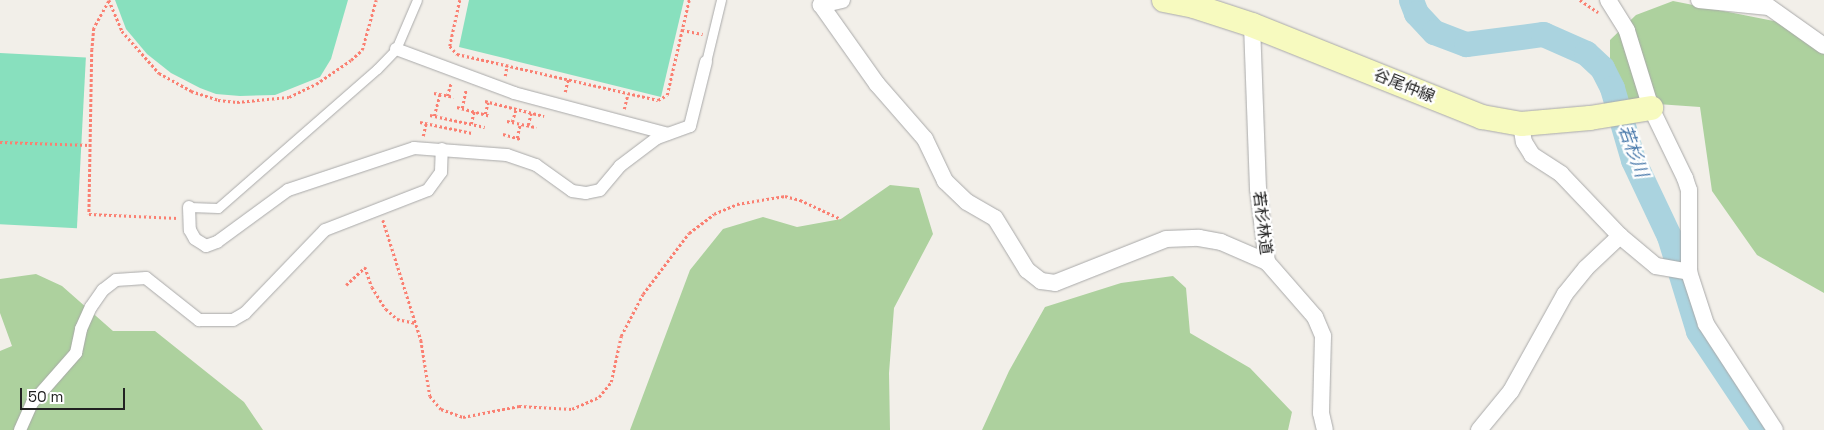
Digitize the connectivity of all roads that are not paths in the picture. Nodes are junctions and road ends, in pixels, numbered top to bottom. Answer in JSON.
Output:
{"nodes":[{"id":1,"x":418,"y":0,"type":"edge"},
{"id":2,"x":721,"y":0,"type":"edge"},
{"id":3,"x":842,"y":0,"type":"edge"},
{"id":4,"x":1164,"y":0,"type":"edge"},
{"id":5,"x":1608,"y":0,"type":"edge"},
{"id":6,"x":1699,"y":0,"type":"edge"},
{"id":7,"x":818,"y":2,"type":"edge"},
{"id":8,"x":1252,"y":26,"type":"junction"},
{"id":9,"x":1824,"y":46,"type":"edge"},
{"id":10,"x":396,"y":50,"type":"junction"},
{"id":11,"x":706,"y":62,"type":"joint"},
{"id":12,"x":1644,"y":109,"type":"junction"},
{"id":13,"x":1521,"y":124,"type":"junction"},
{"id":14,"x":669,"y":134,"type":"junction"},
{"id":15,"x":442,"y":149,"type":"junction"},
{"id":16,"x":189,"y":213,"type":"joint"},
{"id":17,"x":1620,"y":236,"type":"junction"},
{"id":18,"x":1266,"y":262,"type":"junction"},
{"id":19,"x":1688,"y":272,"type":"junction"},
{"id":20,"x":20,"y":430,"type":"edge"},
{"id":21,"x":1326,"y":430,"type":"edge"},
{"id":22,"x":1479,"y":430,"type":"edge"},
{"id":23,"x":1775,"y":430,"type":"edge"}],
"edges":[{"from":1,"to":10,"type":"lane"},
{"from":2,"to":11,"type":"lane"},
{"from":3,"to":7,"type":"street"},
{"from":4,"to":8,"type":"main road","name":"谷尾仲線"},
{"from":5,"to":12,"type":"street"},
{"from":6,"to":9,"type":"street"},
{"from":7,"to":18,"type":"street"},
{"from":8,"to":13,"type":"main road","name":"谷尾仲線"},
{"from":8,"to":18,"type":"street","name":"若杉林道"},
{"from":10,"to":14,"type":"street"},
{"from":10,"to":16,"type":"lane"},
{"from":11,"to":14,"type":"street"},
{"from":12,"to":13,"type":"main road","name":"谷尾仲線"},
{"from":12,"to":19,"type":"street"},
{"from":13,"to":17,"type":"street"},
{"from":14,"to":15,"type":"street"},
{"from":15,"to":16,"type":"street"},
{"from":15,"to":20,"type":"street"},
{"from":17,"to":19,"type":"street"},
{"from":17,"to":22,"type":"street"},
{"from":18,"to":21,"type":"street","name":"若杉林道"},
{"from":19,"to":23,"type":"street"}]}
